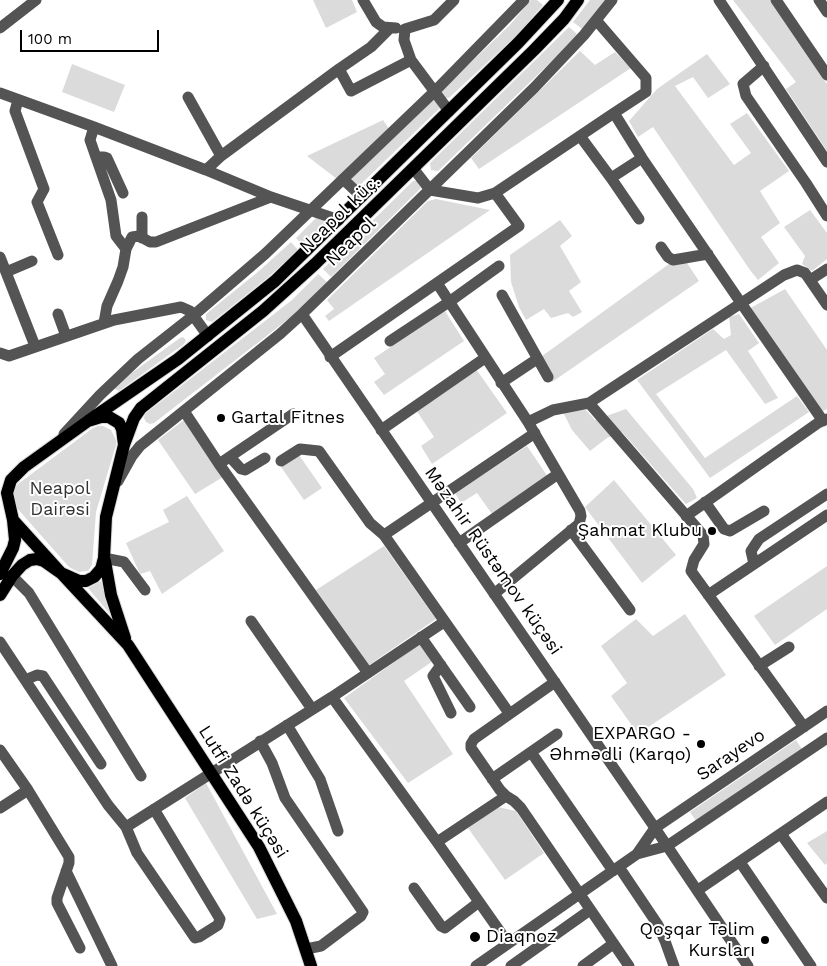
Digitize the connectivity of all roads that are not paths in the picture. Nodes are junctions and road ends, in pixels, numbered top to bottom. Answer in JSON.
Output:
{"nodes":[{"id":1,"x":36,"y":0,"type":"edge"},
{"id":2,"x":363,"y":0,"type":"edge"},
{"id":3,"x":454,"y":0,"type":"edge"},
{"id":4,"x":524,"y":0,"type":"edge"},
{"id":5,"x":558,"y":0,"type":"edge"},
{"id":6,"x":578,"y":0,"type":"edge"},
{"id":7,"x":612,"y":0,"type":"edge"},
{"id":8,"x":720,"y":0,"type":"edge"},
{"id":9,"x":776,"y":0,"type":"edge"},
{"id":10,"x":819,"y":0,"type":"edge"},
{"id":11,"x":827,"y":12,"type":"edge"},
{"id":12,"x":596,"y":20,"type":"junction"},
{"id":13,"x":0,"y":28,"type":"edge"},
{"id":14,"x":390,"y":28,"type":"junction"},
{"id":15,"x":405,"y":29,"type":"junction"},
{"id":16,"x":411,"y":60,"type":"junction"},
{"id":17,"x":764,"y":66,"type":"junction"},
{"id":18,"x":339,"y":70,"type":"junction"},
{"id":19,"x":827,"y":75,"type":"edge"},
{"id":20,"x":435,"y":91,"type":"junction"},
{"id":21,"x":0,"y":93,"type":"edge"},
{"id":22,"x":188,"y":97,"type":"dead end"},
{"id":23,"x":18,"y":100,"type":"junction"},
{"id":24,"x":449,"y":111,"type":"junction"},
{"id":25,"x":614,"y":113,"type":"junction"},
{"id":26,"x":94,"y":127,"type":"junction"},
{"id":27,"x":580,"y":136,"type":"junction"},
{"id":28,"x":221,"y":156,"type":"junction"},
{"id":29,"x":96,"y":157,"type":"junction"},
{"id":30,"x":642,"y":158,"type":"junction"},
{"id":31,"x":827,"y":162,"type":"edge"},
{"id":32,"x":413,"y":168,"type":"junction"},
{"id":33,"x":206,"y":170,"type":"junction"},
{"id":34,"x":611,"y":178,"type":"junction"},
{"id":35,"x":343,"y":179,"type":"junction"},
{"id":36,"x":430,"y":190,"type":"junction"},
{"id":37,"x":123,"y":192,"type":"dead end"},
{"id":38,"x":495,"y":193,"type":"junction"},
{"id":39,"x":362,"y":196,"type":"junction"},
{"id":40,"x":271,"y":198,"type":"junction"},
{"id":41,"x":311,"y":210,"type":"junction"},
{"id":42,"x":827,"y":216,"type":"edge"},
{"id":43,"x":142,"y":217,"type":"dead end"},
{"id":44,"x":639,"y":219,"type":"dead end"},
{"id":45,"x":339,"y":220,"type":"junction"},
{"id":46,"x":142,"y":238,"type":"junction"},
{"id":47,"x":661,"y":247,"type":"dead end"},
{"id":48,"x":126,"y":249,"type":"junction"},
{"id":49,"x":708,"y":254,"type":"junction"},
{"id":50,"x":58,"y":255,"type":"dead end"},
{"id":51,"x":0,"y":257,"type":"edge"},
{"id":52,"x":32,"y":261,"type":"dead end"},
{"id":53,"x":500,"y":266,"type":"dead end"},
{"id":54,"x":827,"y":269,"type":"edge"},
{"id":55,"x":6,"y":272,"type":"junction"},
{"id":56,"x":810,"y":280,"type":"junction"},
{"id":57,"x":437,"y":283,"type":"junction"},
{"id":58,"x":502,"y":295,"type":"dead end"},
{"id":59,"x":449,"y":302,"type":"junction"},
{"id":60,"x":741,"y":303,"type":"junction"},
{"id":61,"x":827,"y":305,"type":"edge"},
{"id":62,"x":58,"y":314,"type":"dead end"},
{"id":63,"x":302,"y":314,"type":"junction"},
{"id":64,"x":194,"y":315,"type":"junction"},
{"id":65,"x":104,"y":323,"type":"junction"},
{"id":66,"x":66,"y":336,"type":"junction"},
{"id":67,"x":208,"y":336,"type":"junction"},
{"id":68,"x":390,"y":342,"type":"dead end"},
{"id":69,"x":35,"y":346,"type":"junction"},
{"id":70,"x":0,"y":353,"type":"edge"},
{"id":71,"x":330,"y":356,"type":"junction"},
{"id":72,"x":485,"y":358,"type":"junction"},
{"id":73,"x":538,"y":359,"type":"junction"},
{"id":74,"x":548,"y":377,"type":"dead end"},
{"id":75,"x":501,"y":383,"type":"junction"},
{"id":76,"x":589,"y":403,"type":"junction"},
{"id":77,"x":184,"y":411,"type":"junction"},
{"id":78,"x":293,"y":414,"type":"dead end"},
{"id":79,"x":825,"y":420,"type":"edge"},
{"id":80,"x":88,"y":421,"type":"junction"},
{"id":81,"x":528,"y":422,"type":"junction"},
{"id":82,"x":381,"y":430,"type":"junction"},
{"id":83,"x":535,"y":433,"type":"junction"},
{"id":84,"x":124,"y":445,"type":"junction"},
{"id":85,"x":53,"y":447,"type":"junction"},
{"id":86,"x":230,"y":456,"type":"junction"},
{"id":87,"x":265,"y":458,"type":"dead end"},
{"id":88,"x":281,"y":461,"type":"dead end"},
{"id":89,"x":219,"y":464,"type":"junction"},
{"id":90,"x":24,"y":467,"type":"junction"},
{"id":91,"x":558,"y":474,"type":"junction"},
{"id":92,"x":0,"y":481,"type":"edge"},
{"id":93,"x":827,"y":494,"type":"edge"},
{"id":94,"x":110,"y":498,"type":"junction"},
{"id":95,"x":705,"y":502,"type":"junction"},
{"id":96,"x":432,"y":504,"type":"junction"},
{"id":97,"x":0,"y":505,"type":"edge"},
{"id":98,"x":764,"y":511,"type":"dead end"},
{"id":99,"x":827,"y":514,"type":"edge"},
{"id":100,"x":686,"y":516,"type":"junction"},
{"id":101,"x":13,"y":520,"type":"junction"},
{"id":102,"x":571,"y":530,"type":"junction"},
{"id":103,"x":384,"y":535,"type":"junction"},
{"id":104,"x":459,"y":543,"type":"junction"},
{"id":105,"x":104,"y":558,"type":"junction"},
{"id":106,"x":754,"y":564,"type":"junction"},
{"id":107,"x":61,"y":573,"type":"junction"},
{"id":108,"x":6,"y":575,"type":"edge"},
{"id":109,"x":145,"y":590,"type":"dead end"},
{"id":110,"x":494,"y":594,"type":"junction"},
{"id":111,"x":0,"y":595,"type":"edge"},
{"id":112,"x":708,"y":595,"type":"junction"},
{"id":113,"x":630,"y":610,"type":"dead end"},
{"id":114,"x":251,"y":621,"type":"dead end"},
{"id":115,"x":444,"y":622,"type":"junction"},
{"id":116,"x":422,"y":637,"type":"junction"},
{"id":117,"x":0,"y":642,"type":"edge"},
{"id":118,"x":128,"y":645,"type":"junction"},
{"id":119,"x":789,"y":646,"type":"dead end"},
{"id":120,"x":441,"y":665,"type":"junction"},
{"id":121,"x":759,"y":666,"type":"junction"},
{"id":122,"x":368,"y":674,"type":"junction"},
{"id":123,"x":25,"y":680,"type":"junction"},
{"id":124,"x":555,"y":682,"type":"junction"},
{"id":125,"x":332,"y":696,"type":"junction"},
{"id":126,"x":470,"y":706,"type":"dead end"},
{"id":127,"x":312,"y":709,"type":"junction"},
{"id":128,"x":827,"y":711,"type":"edge"},
{"id":129,"x":451,"y":713,"type":"dead end"},
{"id":130,"x":509,"y":714,"type":"junction"},
{"id":131,"x":287,"y":725,"type":"junction"},
{"id":132,"x":801,"y":729,"type":"junction"},
{"id":133,"x":557,"y":734,"type":"dead end"},
{"id":134,"x":827,"y":738,"type":"edge"},
{"id":135,"x":260,"y":741,"type":"junction"},
{"id":136,"x":0,"y":750,"type":"edge"},
{"id":137,"x":809,"y":750,"type":"junction"},
{"id":138,"x":531,"y":752,"type":"junction"},
{"id":139,"x":102,"y":764,"type":"dead end"},
{"id":140,"x":211,"y":773,"type":"junction"},
{"id":141,"x":141,"y":776,"type":"dead end"},
{"id":142,"x":492,"y":779,"type":"junction"},
{"id":143,"x":28,"y":790,"type":"junction"},
{"id":144,"x":506,"y":796,"type":"junction"},
{"id":145,"x":827,"y":802,"type":"edge"},
{"id":146,"x":0,"y":808,"type":"edge"},
{"id":147,"x":154,"y":809,"type":"junction"},
{"id":148,"x":126,"y":827,"type":"junction"},
{"id":149,"x":655,"y":828,"type":"junction"},
{"id":150,"x":338,"y":831,"type":"dead end"},
{"id":151,"x":781,"y":834,"type":"junction"},
{"id":152,"x":437,"y":842,"type":"junction"},
{"id":153,"x":667,"y":846,"type":"junction"},
{"id":154,"x":637,"y":854,"type":"junction"},
{"id":155,"x":740,"y":862,"type":"junction"},
{"id":156,"x":616,"y":869,"type":"junction"},
{"id":157,"x":66,"y":871,"type":"junction"},
{"id":158,"x":414,"y":888,"type":"dead end"},
{"id":159,"x":698,"y":890,"type":"junction"},
{"id":160,"x":579,"y":894,"type":"junction"},
{"id":161,"x":827,"y":898,"type":"edge"},
{"id":162,"x":479,"y":902,"type":"junction"},
{"id":163,"x":590,"y":910,"type":"junction"},
{"id":164,"x":508,"y":943,"type":"junction"},
{"id":165,"x":613,"y":944,"type":"junction"},
{"id":166,"x":80,"y":948,"type":"dead end"},
{"id":167,"x":306,"y":949,"type":"junction"},
{"id":168,"x":484,"y":964,"type":"edge"},
{"id":169,"x":112,"y":966,"type":"edge"},
{"id":170,"x":310,"y":966,"type":"edge"},
{"id":171,"x":511,"y":966,"type":"edge"},
{"id":172,"x":583,"y":966,"type":"edge"},
{"id":173,"x":629,"y":966,"type":"edge"},
{"id":174,"x":674,"y":966,"type":"edge"},
{"id":175,"x":748,"y":966,"type":"edge"},
{"id":176,"x":810,"y":966,"type":"edge"}],
"edges":[{"from":1,"to":13,"type":"street"},
{"from":2,"to":14,"type":"street"},
{"from":3,"to":15,"type":"street"},
{"from":4,"to":20,"type":"street"},
{"from":5,"to":24,"type":"main road","name":"Neapol küç."},
{"from":6,"to":32,"type":"main road","name":"Neapol küç."},
{"from":7,"to":12,"type":"street","name":"Neapol"},
{"from":8,"to":17,"type":"street"},
{"from":9,"to":19,"type":"street"},
{"from":10,"to":11,"type":"street"},
{"from":12,"to":25,"type":"street"},
{"from":12,"to":36,"type":"street","name":"Neapol"},
{"from":14,"to":15,"type":"street"},
{"from":14,"to":18,"type":"street"},
{"from":15,"to":16,"type":"street"},
{"from":16,"to":18,"type":"street"},
{"from":16,"to":20,"type":"street"},
{"from":17,"to":31,"type":"street"},
{"from":17,"to":42,"type":"street"},
{"from":18,"to":28,"type":"street"},
{"from":20,"to":24,"type":"street"},
{"from":20,"to":35,"type":"street"},
{"from":21,"to":23,"type":"street","name":"Neapol"},
{"from":22,"to":28,"type":"street"},
{"from":23,"to":26,"type":"street","name":"Neapol"},
{"from":23,"to":50,"type":"street"},
{"from":24,"to":39,"type":"main road","name":"Neapol küç."},
{"from":25,"to":27,"type":"street"},
{"from":25,"to":30,"type":"street"},
{"from":26,"to":29,"type":"street"},
{"from":26,"to":33,"type":"street","name":"Neapol"},
{"from":27,"to":34,"type":"street"},
{"from":27,"to":38,"type":"street"},
{"from":28,"to":33,"type":"street"},
{"from":29,"to":37,"type":"street"},
{"from":29,"to":48,"type":"street"},
{"from":30,"to":34,"type":"street"},
{"from":30,"to":49,"type":"street"},
{"from":32,"to":36,"type":"street"},
{"from":32,"to":84,"type":"main road","name":"Neapol küç."},
{"from":33,"to":40,"type":"street","name":"Neapol"},
{"from":34,"to":44,"type":"street"},
{"from":35,"to":39,"type":"street"},
{"from":35,"to":41,"type":"street"},
{"from":36,"to":38,"type":"street"},
{"from":36,"to":63,"type":"street","name":"Neapol"},
{"from":38,"to":57,"type":"street"},
{"from":39,"to":45,"type":"main road","name":"Neapol küç."},
{"from":40,"to":41,"type":"street","name":"Neapol"},
{"from":40,"to":46,"type":"street"},
{"from":41,"to":45,"type":"street","name":"Neapol"},
{"from":41,"to":64,"type":"street"},
{"from":43,"to":46,"type":"street"},
{"from":45,"to":67,"type":"main road","name":"Neapol küç."},
{"from":46,"to":48,"type":"street"},
{"from":47,"to":49,"type":"street"},
{"from":48,"to":65,"type":"street"},
{"from":49,"to":60,"type":"street"},
{"from":51,"to":55,"type":"street"},
{"from":52,"to":55,"type":"street"},
{"from":53,"to":59,"type":"street"},
{"from":54,"to":56,"type":"street"},
{"from":55,"to":69,"type":"street"},
{"from":56,"to":60,"type":"street"},
{"from":56,"to":61,"type":"street"},
{"from":57,"to":59,"type":"street"},
{"from":57,"to":71,"type":"street"},
{"from":58,"to":73,"type":"street"},
{"from":59,"to":68,"type":"street"},
{"from":59,"to":72,"type":"street"},
{"from":60,"to":76,"type":"street"},
{"from":60,"to":79,"type":"street"},
{"from":62,"to":66,"type":"street"},
{"from":63,"to":71,"type":"street","name":"Məzahir Rüstəmov küçəsi"},
{"from":63,"to":77,"type":"street","name":"Neapol"},
{"from":64,"to":65,"type":"street"},
{"from":64,"to":67,"type":"street"},
{"from":64,"to":85,"type":"street"},
{"from":65,"to":66,"type":"street"},
{"from":66,"to":69,"type":"street"},
{"from":67,"to":80,"type":"main road","name":"Neapol küç."},
{"from":69,"to":70,"type":"street"},
{"from":71,"to":82,"type":"street","name":"Məzahir Rüstəmov küçəsi"},
{"from":72,"to":75,"type":"street"},
{"from":72,"to":82,"type":"street"},
{"from":73,"to":74,"type":"street"},
{"from":73,"to":75,"type":"street"},
{"from":75,"to":81,"type":"street"},
{"from":76,"to":81,"type":"street"},
{"from":76,"to":100,"type":"street"},
{"from":77,"to":89,"type":"street"},
{"from":77,"to":94,"type":"street","name":"Neapol"},
{"from":78,"to":86,"type":"street"},
{"from":79,"to":95,"type":"street"},
{"from":80,"to":84,"type":"main road"},
{"from":80,"to":85,"type":"main road","name":"Neapol küç."},
{"from":81,"to":83,"type":"street"},
{"from":82,"to":96,"type":"street","name":"Məzahir Rüstəmov küçəsi"},
{"from":83,"to":91,"type":"street"},
{"from":83,"to":96,"type":"street"},
{"from":84,"to":94,"type":"main road","name":"Neapol küç."},
{"from":85,"to":90,"type":"main road","name":"Neapol küç."},
{"from":86,"to":87,"type":"street"},
{"from":86,"to":89,"type":"street"},
{"from":88,"to":103,"type":"street"},
{"from":89,"to":122,"type":"street"},
{"from":90,"to":92,"type":"main road"},
{"from":90,"to":101,"type":"main road"},
{"from":91,"to":102,"type":"street"},
{"from":91,"to":104,"type":"street"},
{"from":93,"to":106,"type":"street"},
{"from":94,"to":105,"type":"main road","name":"Neapol küç."},
{"from":95,"to":98,"type":"street"},
{"from":95,"to":100,"type":"street"},
{"from":96,"to":103,"type":"street"},
{"from":96,"to":104,"type":"street","name":"Məzahir Rüstəmov küçəsi"},
{"from":97,"to":101,"type":"main road"},
{"from":99,"to":106,"type":"street"},
{"from":100,"to":112,"type":"street"},
{"from":101,"to":107,"type":"main road"},
{"from":101,"to":108,"type":"main road"},
{"from":102,"to":110,"type":"street"},
{"from":102,"to":113,"type":"street"},
{"from":103,"to":115,"type":"street"},
{"from":104,"to":110,"type":"street","name":"Məzahir Rüstəmov küçəsi"},
{"from":105,"to":107,"type":"main road"},
{"from":105,"to":109,"type":"street"},
{"from":105,"to":118,"type":"main road","name":"Neapol küç."},
{"from":106,"to":112,"type":"street"},
{"from":107,"to":108,"type":"main road"},
{"from":107,"to":118,"type":"main road"},
{"from":108,"to":111,"type":"main road"},
{"from":108,"to":141,"type":"street"},
{"from":110,"to":124,"type":"street","name":"Məzahir Rüstəmov küçəsi"},
{"from":112,"to":121,"type":"street"},
{"from":114,"to":127,"type":"street"},
{"from":115,"to":116,"type":"street"},
{"from":115,"to":130,"type":"street"},
{"from":116,"to":120,"type":"street"},
{"from":116,"to":122,"type":"street"},
{"from":117,"to":123,"type":"street"},
{"from":118,"to":140,"type":"main road","name":"Lutfi Zadə küçəsi"},
{"from":119,"to":121,"type":"street"},
{"from":120,"to":126,"type":"street"},
{"from":120,"to":129,"type":"street"},
{"from":121,"to":132,"type":"street"},
{"from":122,"to":125,"type":"street"},
{"from":123,"to":139,"type":"street"},
{"from":123,"to":148,"type":"street"},
{"from":124,"to":130,"type":"street"},
{"from":124,"to":149,"type":"street","name":"Məzahir Rüstəmov küçəsi"},
{"from":125,"to":127,"type":"street"},
{"from":125,"to":152,"type":"street"},
{"from":127,"to":131,"type":"street"},
{"from":128,"to":132,"type":"street","name":"Sarayevo"},
{"from":130,"to":142,"type":"street"},
{"from":131,"to":135,"type":"street"},
{"from":131,"to":150,"type":"street"},
{"from":132,"to":137,"type":"street"},
{"from":132,"to":149,"type":"street","name":"Sarayevo"},
{"from":133,"to":138,"type":"street"},
{"from":134,"to":137,"type":"street"},
{"from":135,"to":140,"type":"street"},
{"from":135,"to":167,"type":"street"},
{"from":136,"to":143,"type":"street"},
{"from":137,"to":153,"type":"street"},
{"from":138,"to":142,"type":"street"},
{"from":138,"to":156,"type":"street"},
{"from":140,"to":147,"type":"street"},
{"from":140,"to":167,"type":"main road","name":"Lutfi Zadə küçəsi"},
{"from":142,"to":144,"type":"street"},
{"from":143,"to":146,"type":"street"},
{"from":143,"to":157,"type":"street"},
{"from":144,"to":152,"type":"street"},
{"from":144,"to":160,"type":"street"},
{"from":145,"to":151,"type":"street"},
{"from":147,"to":148,"type":"street"},
{"from":147,"to":148,"type":"street"},
{"from":149,"to":153,"type":"street","name":"Məzahir Rüstəmov küçəsi"},
{"from":149,"to":154,"type":"street"},
{"from":151,"to":155,"type":"street"},
{"from":151,"to":161,"type":"street"},
{"from":152,"to":162,"type":"street"},
{"from":153,"to":154,"type":"street"},
{"from":153,"to":159,"type":"street"},
{"from":154,"to":156,"type":"street"},
{"from":155,"to":159,"type":"street"},
{"from":155,"to":176,"type":"street"},
{"from":156,"to":160,"type":"street"},
{"from":156,"to":174,"type":"street"},
{"from":157,"to":166,"type":"street"},
{"from":157,"to":169,"type":"street"},
{"from":158,"to":162,"type":"street"},
{"from":159,"to":175,"type":"street"},
{"from":160,"to":163,"type":"street"},
{"from":160,"to":164,"type":"street"},
{"from":162,"to":164,"type":"street"},
{"from":163,"to":165,"type":"street"},
{"from":163,"to":171,"type":"street"},
{"from":164,"to":168,"type":"street"},
{"from":165,"to":172,"type":"street"},
{"from":165,"to":173,"type":"street"},
{"from":167,"to":170,"type":"main road","name":"Lutfi Zadə küçəsi"}]}
